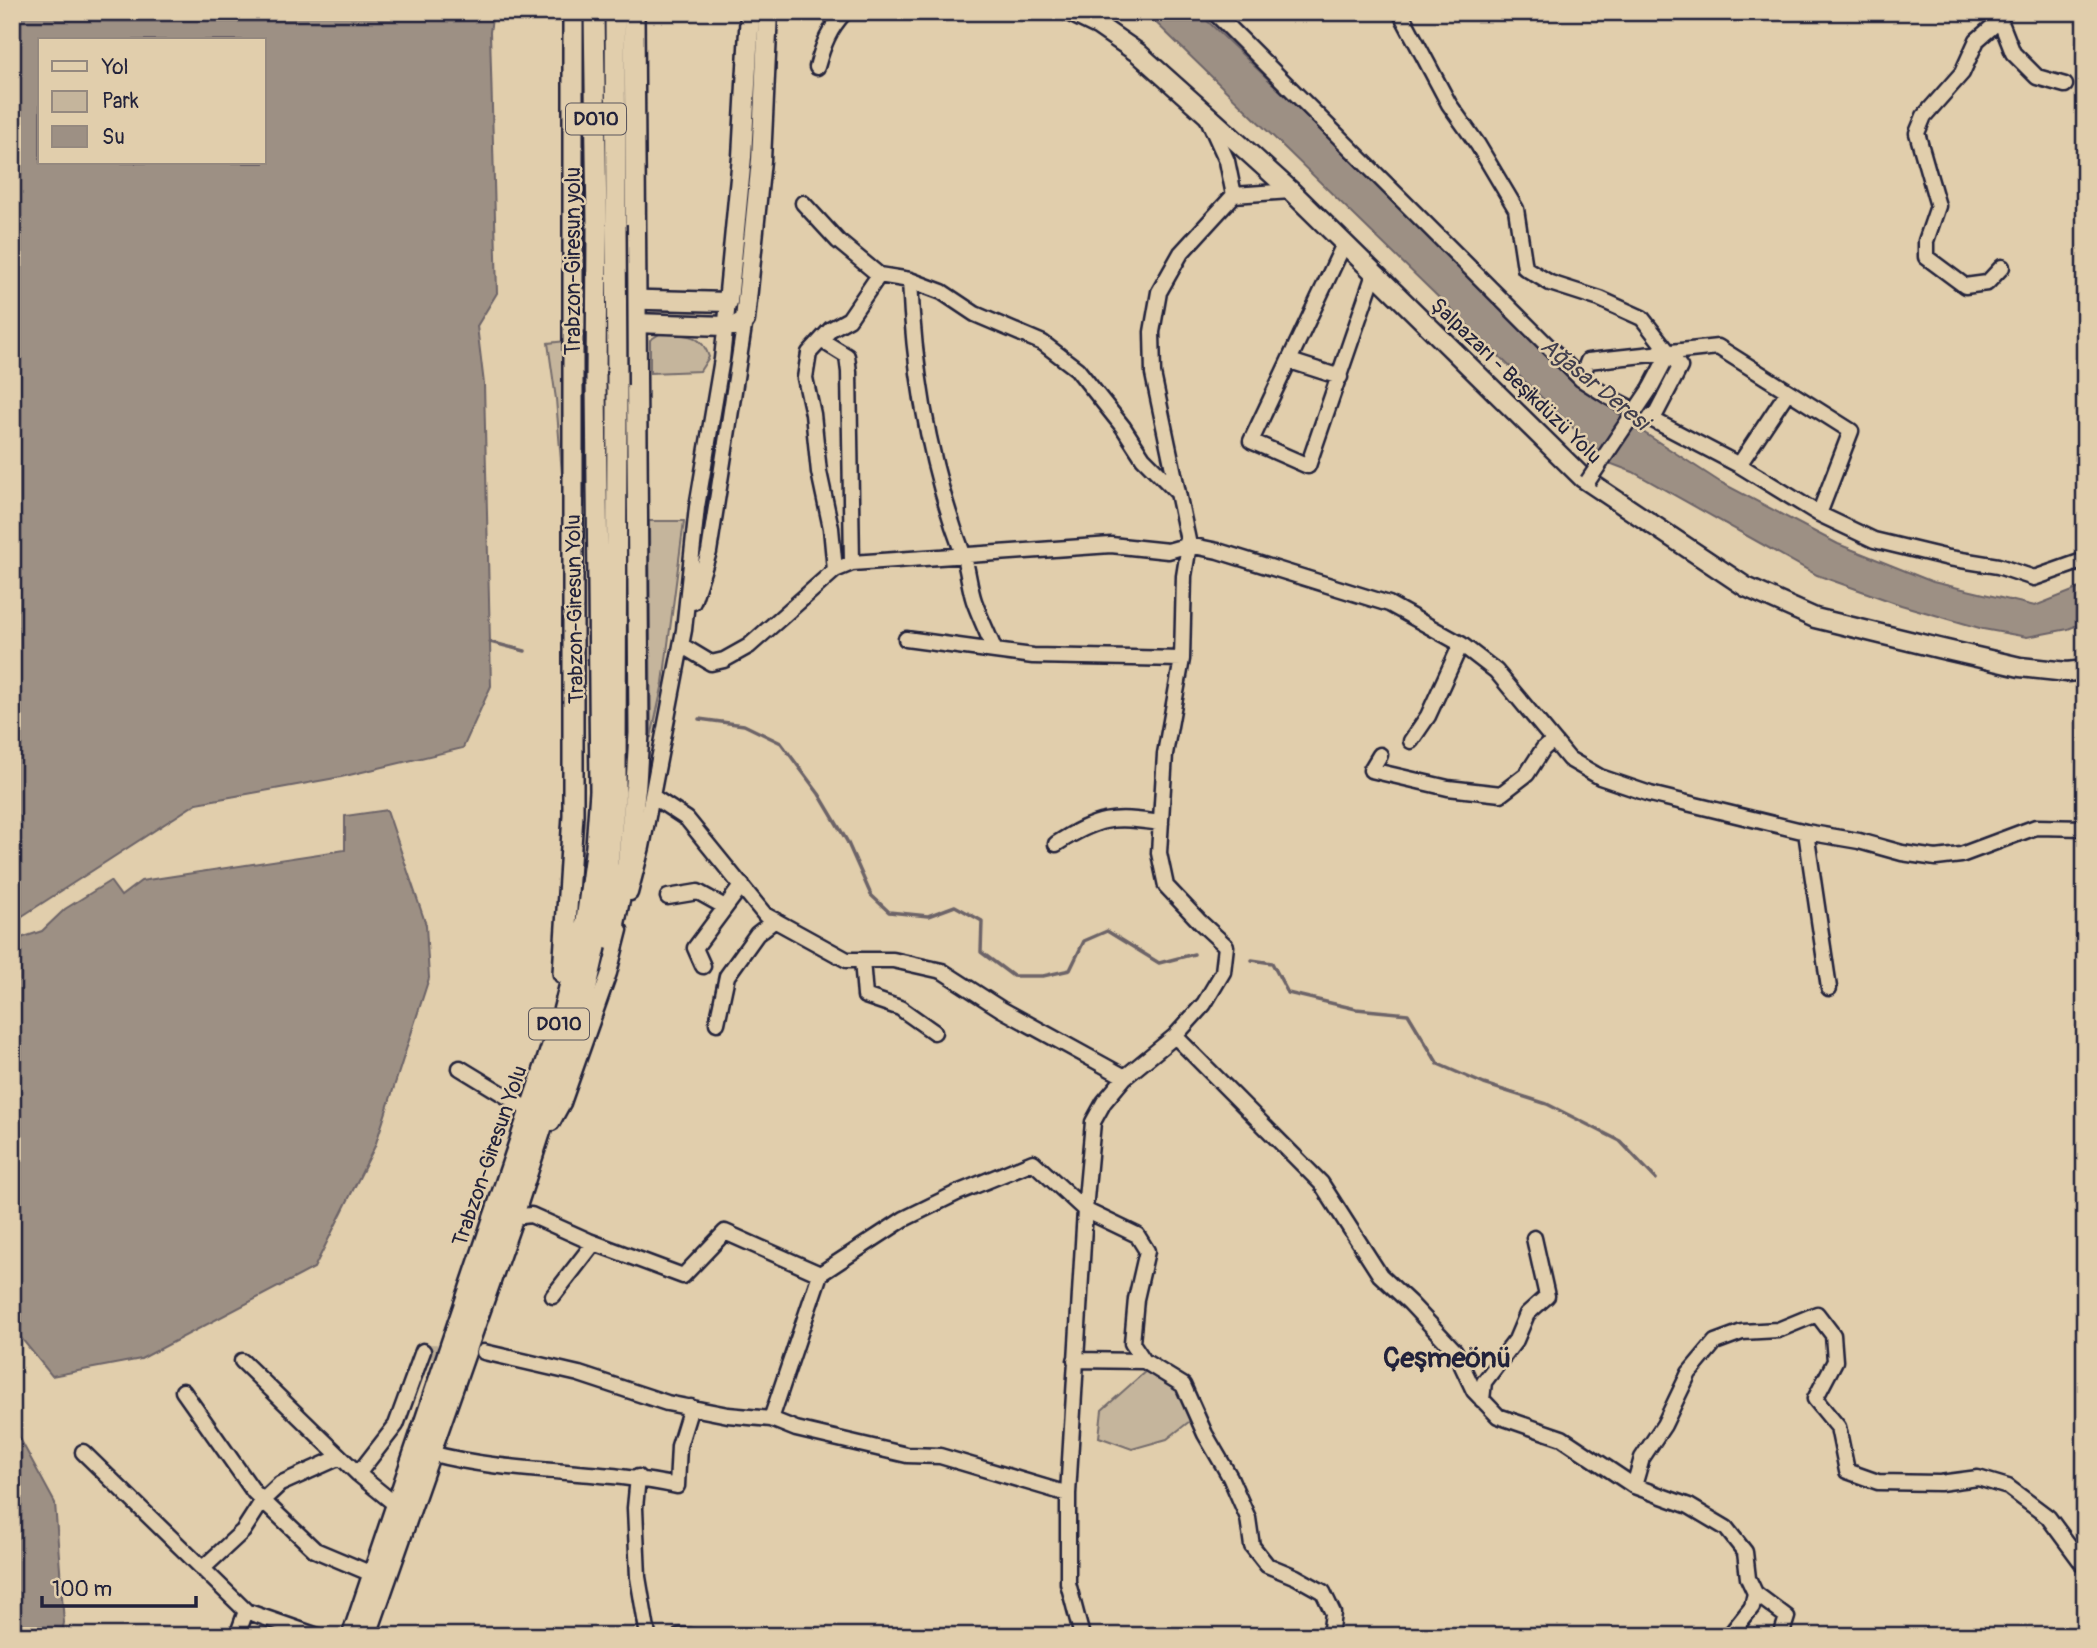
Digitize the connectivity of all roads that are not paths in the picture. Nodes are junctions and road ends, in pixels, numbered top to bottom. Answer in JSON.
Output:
{"nodes":[{"id":1,"x":573,"y":12,"type":"edge"},
{"id":2,"x":594,"y":12,"type":"edge"},
{"id":3,"x":615,"y":12,"type":"edge"},
{"id":4,"x":634,"y":12,"type":"edge"},
{"id":5,"x":750,"y":12,"type":"edge"},
{"id":6,"x":768,"y":12,"type":"edge"},
{"id":7,"x":845,"y":12,"type":"edge"},
{"id":8,"x":1070,"y":12,"type":"edge"},
{"id":9,"x":1214,"y":12,"type":"edge"},
{"id":10,"x":1399,"y":12,"type":"edge"},
{"id":11,"x":2002,"y":16,"type":"edge"},
{"id":12,"x":817,"y":67,"type":"dead end"},
{"id":13,"x":2065,"y":85,"type":"dead end"},
{"id":14,"x":1205,"y":113,"type":"junction"},
{"id":15,"x":1291,"y":191,"type":"junction"},
{"id":16,"x":1234,"y":195,"type":"junction"},
{"id":17,"x":803,"y":203,"type":"dead end"},
{"id":18,"x":606,"y":225,"type":"junction"},
{"id":19,"x":1344,"y":244,"type":"junction"},
{"id":20,"x":2002,"y":267,"type":"dead end"},
{"id":21,"x":1374,"y":274,"type":"junction"},
{"id":22,"x":879,"y":275,"type":"junction"},
{"id":23,"x":910,"y":280,"type":"junction"},
{"id":24,"x":573,"y":298,"type":"junction"},
{"id":25,"x":636,"y":298,"type":"junction"},
{"id":26,"x":728,"y":302,"type":"junction"},
{"id":27,"x":745,"y":320,"type":"junction"},
{"id":28,"x":574,"y":321,"type":"junction"},
{"id":29,"x":636,"y":322,"type":"junction"},
{"id":30,"x":725,"y":326,"type":"junction"},
{"id":31,"x":821,"y":340,"type":"junction"},
{"id":32,"x":1669,"y":353,"type":"junction"},
{"id":33,"x":1290,"y":361,"type":"junction"},
{"id":34,"x":1340,"y":377,"type":"junction"},
{"id":35,"x":1581,"y":379,"type":"junction"},
{"id":36,"x":596,"y":383,"type":"joint"},
{"id":37,"x":1788,"y":391,"type":"junction"},
{"id":38,"x":1653,"y":419,"type":"junction"},
{"id":39,"x":1740,"y":465,"type":"junction"},
{"id":40,"x":1588,"y":481,"type":"junction"},
{"id":41,"x":1177,"y":492,"type":"junction"},
{"id":42,"x":1819,"y":514,"type":"junction"},
{"id":43,"x":1189,"y":545,"type":"junction"},
{"id":44,"x":963,"y":555,"type":"junction"},
{"id":45,"x":2085,"y":560,"type":"edge"},
{"id":46,"x":852,"y":563,"type":"junction"},
{"id":47,"x":835,"y":570,"type":"junction"},
{"id":48,"x":684,"y":630,"type":"junction"},
{"id":49,"x":906,"y":639,"type":"dead end"},
{"id":50,"x":1461,"y":644,"type":"junction"},
{"id":51,"x":681,"y":645,"type":"junction"},
{"id":52,"x":995,"y":651,"type":"junction"},
{"id":53,"x":1182,"y":659,"type":"junction"},
{"id":54,"x":2085,"y":670,"type":"edge"},
{"id":55,"x":1411,"y":741,"type":"dead end"},
{"id":56,"x":1552,"y":741,"type":"junction"},
{"id":57,"x":1380,"y":755,"type":"dead end"},
{"id":58,"x":652,"y":796,"type":"junction"},
{"id":59,"x":1161,"y":823,"type":"junction"},
{"id":60,"x":2085,"y":828,"type":"edge"},
{"id":61,"x":1806,"y":832,"type":"junction"},
{"id":62,"x":1056,"y":844,"type":"dead end"},
{"id":63,"x":742,"y":885,"type":"junction"},
{"id":64,"x":668,"y":897,"type":"dead end"},
{"id":65,"x":725,"y":907,"type":"junction"},
{"id":66,"x":775,"y":920,"type":"junction"},
{"id":67,"x":862,"y":960,"type":"junction"},
{"id":68,"x":703,"y":966,"type":"dead end"},
{"id":69,"x":1829,"y":988,"type":"dead end"},
{"id":70,"x":561,"y":1019,"type":"junction"},
{"id":71,"x":717,"y":1023,"type":"dead end"},
{"id":72,"x":934,"y":1032,"type":"dead end"},
{"id":73,"x":1175,"y":1036,"type":"junction"},
{"id":74,"x":460,"y":1068,"type":"dead end"},
{"id":75,"x":1125,"y":1077,"type":"junction"},
{"id":76,"x":529,"y":1110,"type":"junction"},
{"id":77,"x":552,"y":1123,"type":"junction"},
{"id":78,"x":1085,"y":1210,"type":"junction"},
{"id":79,"x":513,"y":1217,"type":"junction"},
{"id":80,"x":1534,"y":1238,"type":"dead end"},
{"id":81,"x":594,"y":1243,"type":"junction"},
{"id":82,"x":820,"y":1274,"type":"junction"},
{"id":83,"x":553,"y":1296,"type":"dead end"},
{"id":84,"x":423,"y":1351,"type":"dead end"},
{"id":85,"x":484,"y":1352,"type":"tunnel mouth"},
{"id":86,"x":1076,"y":1360,"type":"junction"},
{"id":87,"x":242,"y":1361,"type":"dead end"},
{"id":88,"x":1144,"y":1361,"type":"junction"},
{"id":89,"x":183,"y":1391,"type":"dead end"},
{"id":90,"x":1482,"y":1400,"type":"junction"},
{"id":91,"x":691,"y":1408,"type":"junction"},
{"id":92,"x":771,"y":1419,"type":"junction"},
{"id":93,"x":83,"y":1452,"type":"dead end"},
{"id":94,"x":430,"y":1453,"type":"junction"},
{"id":95,"x":340,"y":1457,"type":"junction"},
{"id":96,"x":358,"y":1474,"type":"junction"},
{"id":97,"x":638,"y":1477,"type":"junction"},
{"id":98,"x":1634,"y":1486,"type":"junction"},
{"id":99,"x":1069,"y":1494,"type":"junction"},
{"id":100,"x":263,"y":1500,"type":"junction"},
{"id":101,"x":396,"y":1505,"type":"junction"},
{"id":102,"x":2085,"y":1567,"type":"edge"},
{"id":103,"x":202,"y":1569,"type":"junction"},
{"id":104,"x":372,"y":1574,"type":"junction"},
{"id":105,"x":1755,"y":1593,"type":"junction"},
{"id":106,"x":246,"y":1611,"type":"junction"},
{"id":107,"x":237,"y":1636,"type":"edge"},
{"id":108,"x":318,"y":1636,"type":"edge"},
{"id":109,"x":352,"y":1636,"type":"edge"},
{"id":110,"x":366,"y":1636,"type":"edge"},
{"id":111,"x":648,"y":1636,"type":"edge"},
{"id":112,"x":680,"y":1636,"type":"edge"},
{"id":113,"x":691,"y":1636,"type":"edge"},
{"id":114,"x":1082,"y":1636,"type":"edge"},
{"id":115,"x":1330,"y":1636,"type":"edge"},
{"id":116,"x":1729,"y":1636,"type":"edge"},
{"id":117,"x":1781,"y":1636,"type":"edge"}],
"edges":[{"from":1,"to":24,"type":"highway"},
{"from":2,"to":18,"type":"highway","name":"Trabzon-Giresun yolu","number":"D010"},
{"from":3,"to":18,"type":"highway","number":"D010"},
{"from":4,"to":25,"type":"highway"},
{"from":5,"to":26,"type":"main road"},
{"from":6,"to":27,"type":"main road"},
{"from":7,"to":12,"type":"street"},
{"from":8,"to":14,"type":"main road","name":"Şalpazarı - Beşikdüzü Yolu"},
{"from":9,"to":35,"type":"street"},
{"from":10,"to":32,"type":"street"},
{"from":11,"to":13,"type":"street"},
{"from":11,"to":20,"type":"street"},
{"from":14,"to":15,"type":"main road","name":"Şalpazarı - Beşikdüzü Yolu"},
{"from":14,"to":16,"type":"street"},
{"from":15,"to":16,"type":"street"},
{"from":15,"to":19,"type":"main road","name":"Şalpazarı - Beşikdüzü Yolu"},
{"from":16,"to":41,"type":"street"},
{"from":17,"to":22,"type":"street"},
{"from":18,"to":36,"type":"highway","name":"Trabzon-Giresun yolu","number":"D010","bridge":true},
{"from":18,"to":79,"type":"highway","name":"Trabzon-Giresun Yolu","number":"D010","bridge":true},
{"from":19,"to":21,"type":"main road","name":"Şalpazarı - Beşikdüzü Yolu"},
{"from":19,"to":33,"type":"street"},
{"from":21,"to":34,"type":"street"},
{"from":21,"to":40,"type":"main road","name":"Şalpazarı - Beşikdüzü Yolu"},
{"from":22,"to":23,"type":"street"},
{"from":22,"to":31,"type":"street"},
{"from":23,"to":41,"type":"street"},
{"from":23,"to":44,"type":"street"},
{"from":24,"to":25,"type":"main road"},
{"from":24,"to":28,"type":"highway"},
{"from":25,"to":26,"type":"main road"},
{"from":25,"to":29,"type":"highway"},
{"from":26,"to":30,"type":"street"},
{"from":27,"to":30,"type":"main road"},
{"from":27,"to":48,"type":"street"},
{"from":28,"to":29,"type":"main road"},
{"from":28,"to":70,"type":"highway"},
{"from":29,"to":30,"type":"main road"},
{"from":29,"to":77,"type":"highway"},
{"from":30,"to":48,"type":"street"},
{"from":31,"to":46,"type":"street"},
{"from":31,"to":47,"type":"street"},
{"from":32,"to":35,"type":"street"},
{"from":32,"to":37,"type":"street"},
{"from":32,"to":38,"type":"street"},
{"from":32,"to":40,"type":"street","bridge":true},
{"from":33,"to":34,"type":"street"},
{"from":33,"to":34,"type":"street"},
{"from":35,"to":38,"type":"street"},
{"from":36,"to":70,"type":"highway","name":"Trabzon-Giresun Yolu","number":"D010"},
{"from":37,"to":39,"type":"street"},
{"from":37,"to":42,"type":"street"},
{"from":38,"to":39,"type":"street"},
{"from":39,"to":42,"type":"street"},
{"from":40,"to":54,"type":"main road","name":"Şalpazarı - Beşikdüzü Yolu"},
{"from":41,"to":43,"type":"street"},
{"from":42,"to":45,"type":"street"},
{"from":43,"to":44,"type":"street"},
{"from":43,"to":50,"type":"street"},
{"from":43,"to":53,"type":"street"},
{"from":44,"to":46,"type":"street"},
{"from":44,"to":52,"type":"street"},
{"from":46,"to":47,"type":"street"},
{"from":47,"to":51,"type":"street"},
{"from":48,"to":51,"type":"street"},
{"from":49,"to":52,"type":"street"},
{"from":50,"to":55,"type":"street"},
{"from":50,"to":56,"type":"street"},
{"from":51,"to":58,"type":"street"},
{"from":52,"to":53,"type":"street"},
{"from":53,"to":59,"type":"street"},
{"from":56,"to":57,"type":"street"},
{"from":56,"to":61,"type":"street"},
{"from":58,"to":63,"type":"street"},
{"from":58,"to":77,"type":"street"},
{"from":59,"to":62,"type":"street"},
{"from":59,"to":73,"type":"street"},
{"from":60,"to":61,"type":"street"},
{"from":61,"to":69,"type":"street"},
{"from":63,"to":65,"type":"street"},
{"from":63,"to":66,"type":"street"},
{"from":64,"to":65,"type":"street"},
{"from":65,"to":68,"type":"street"},
{"from":66,"to":67,"type":"street"},
{"from":66,"to":71,"type":"street"},
{"from":67,"to":72,"type":"street"},
{"from":67,"to":75,"type":"street"},
{"from":70,"to":76,"type":"highway","name":"Trabzon-Giresun Yolu","number":"D010"},
{"from":73,"to":75,"type":"street"},
{"from":73,"to":90,"type":"street"},
{"from":74,"to":76,"type":"street"},
{"from":75,"to":78,"type":"street"},
{"from":76,"to":101,"type":"highway","name":"Trabzon-Giresun Yolu","number":"D010"},
{"from":77,"to":79,"type":"highway"},
{"from":78,"to":82,"type":"street"},
{"from":78,"to":86,"type":"street"},
{"from":78,"to":88,"type":"street"},
{"from":79,"to":81,"type":"street"},
{"from":79,"to":94,"type":"highway","name":"Trabzon-Giresun Yolu","number":"D010"},
{"from":80,"to":90,"type":"street"},
{"from":81,"to":82,"type":"street"},
{"from":81,"to":83,"type":"street"},
{"from":82,"to":92,"type":"street"},
{"from":84,"to":96,"type":"street"},
{"from":85,"to":91,"type":"street"},
{"from":86,"to":88,"type":"street"},
{"from":86,"to":99,"type":"street"},
{"from":87,"to":95,"type":"street"},
{"from":88,"to":115,"type":"street"},
{"from":89,"to":100,"type":"street"},
{"from":90,"to":98,"type":"street"},
{"from":91,"to":92,"type":"street"},
{"from":91,"to":97,"type":"street"},
{"from":92,"to":99,"type":"street"},
{"from":93,"to":103,"type":"street"},
{"from":94,"to":97,"type":"street"},
{"from":94,"to":110,"type":"highway","name":"Trabzon-Giresun Yolu","number":"D010"},
{"from":95,"to":96,"type":"street"},
{"from":95,"to":100,"type":"street"},
{"from":96,"to":101,"type":"street"},
{"from":97,"to":111,"type":"street"},
{"from":98,"to":102,"type":"street"},
{"from":98,"to":105,"type":"street"},
{"from":99,"to":114,"type":"street"},
{"from":100,"to":103,"type":"street"},
{"from":100,"to":104,"type":"street"},
{"from":101,"to":104,"type":"highway","name":"Trabzon-Giresun Yolu","number":"D010"},
{"from":103,"to":106,"type":"street"},
{"from":104,"to":109,"type":"highway","name":"Trabzon-Giresun Yolu","number":"D010"},
{"from":105,"to":116,"type":"street"},
{"from":105,"to":117,"type":"street"},
{"from":106,"to":107,"type":"street"},
{"from":106,"to":108,"type":"street"},
{"from":112,"to":113,"type":"street"}]}
